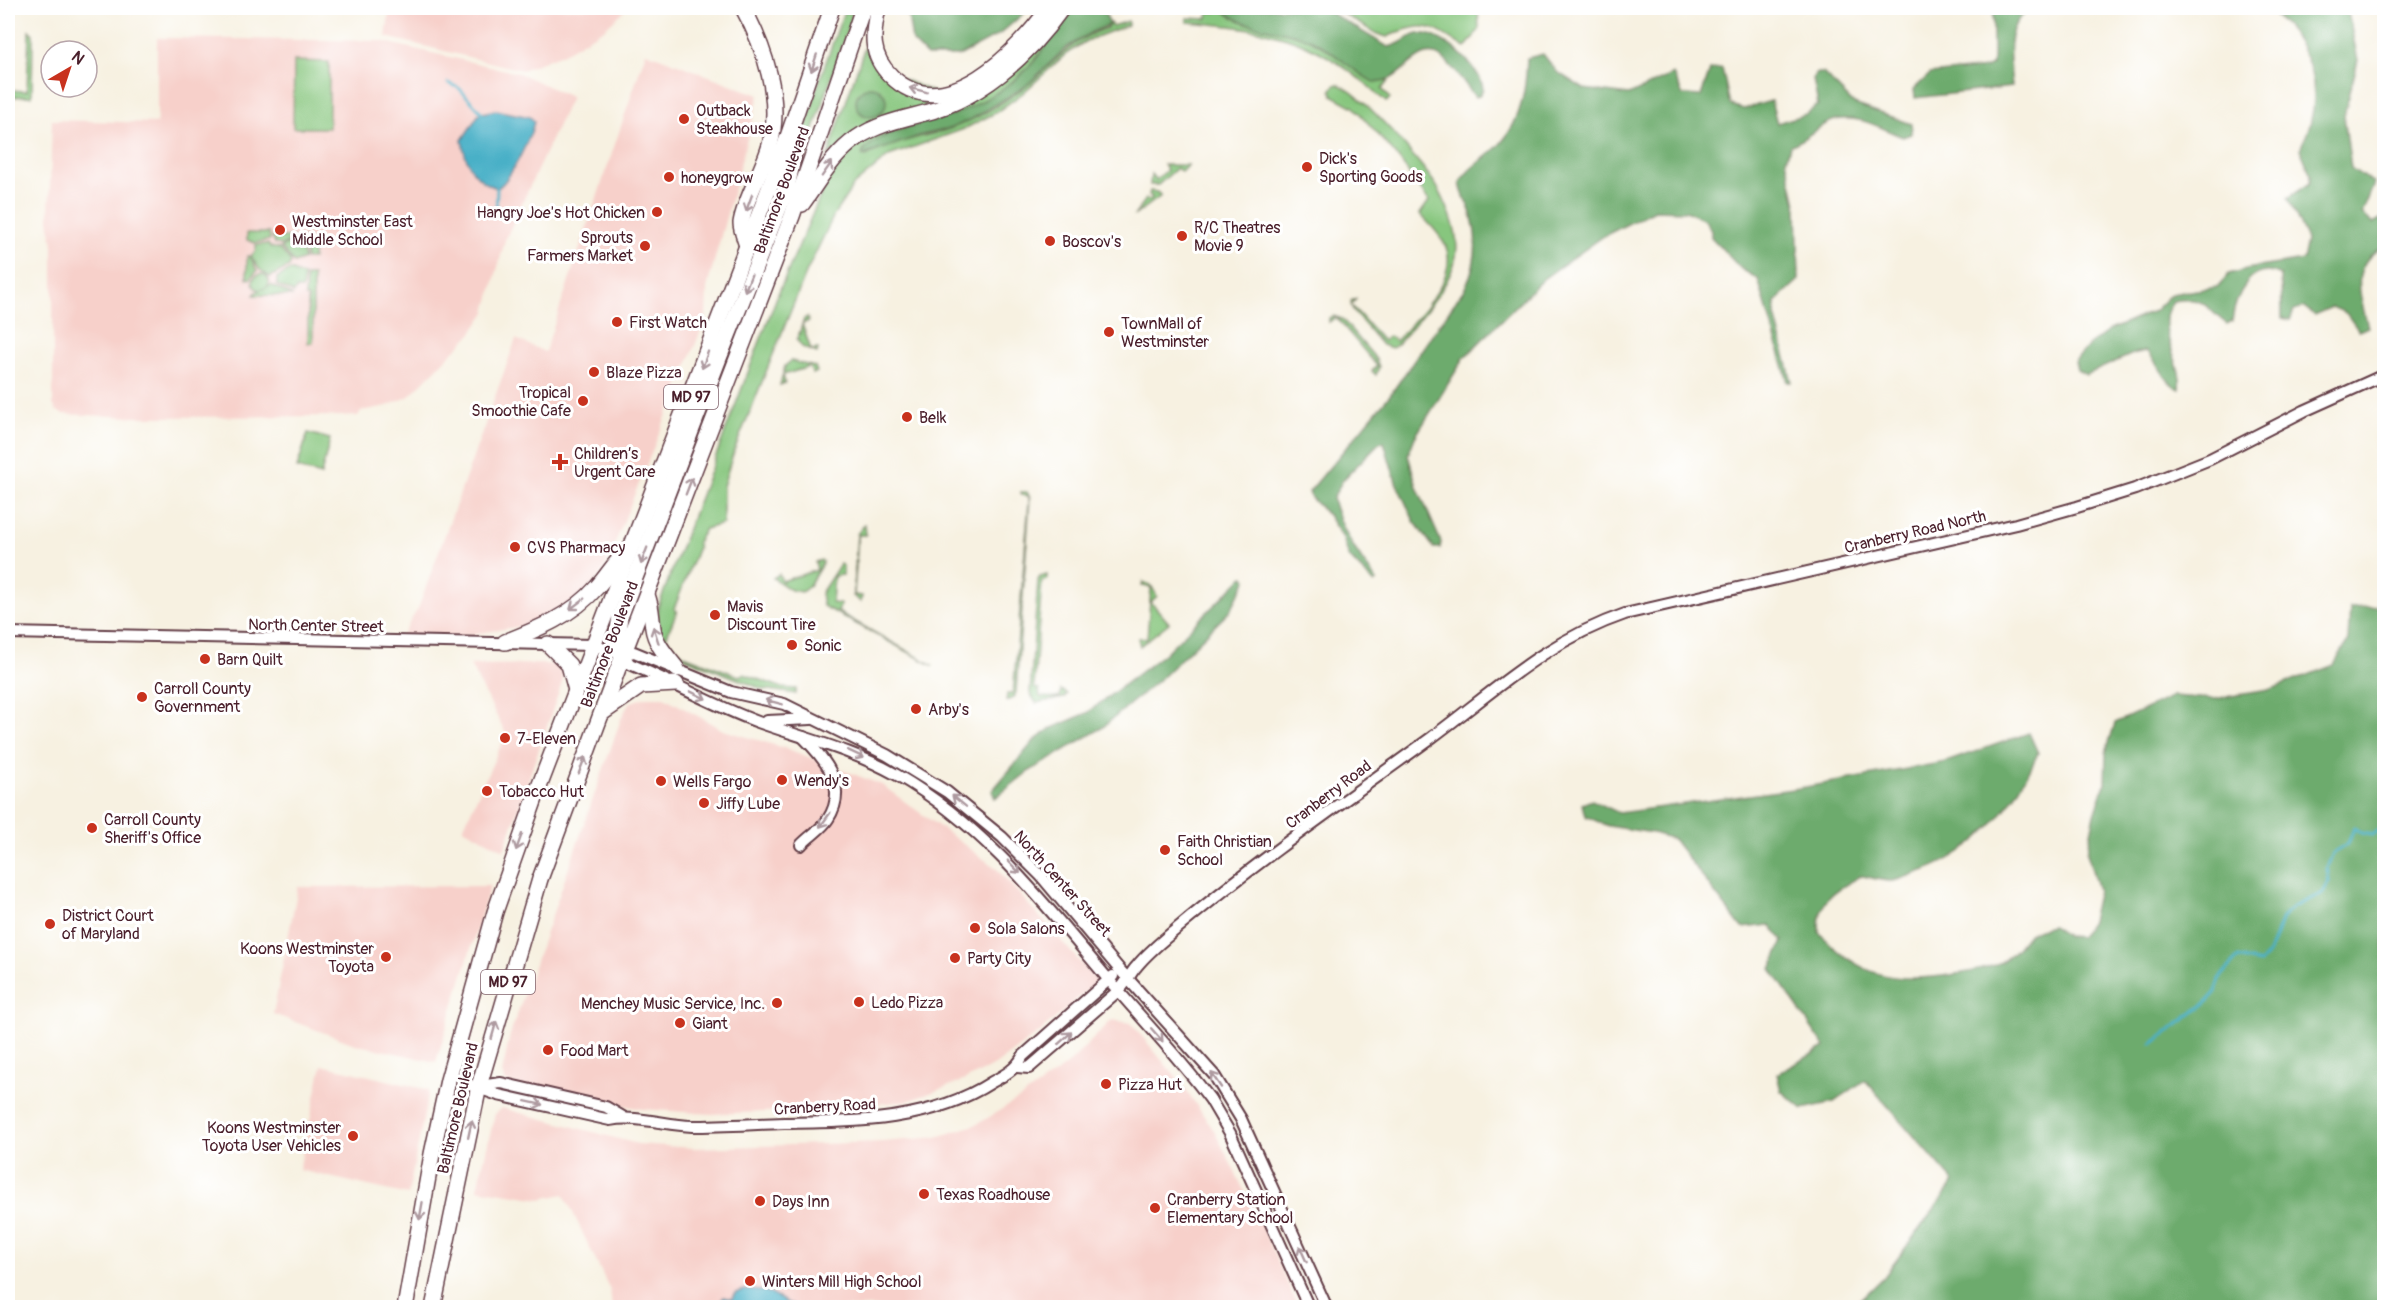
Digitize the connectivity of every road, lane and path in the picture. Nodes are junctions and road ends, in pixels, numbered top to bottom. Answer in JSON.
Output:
{"nodes":[{"id":1,"x":743,"y":8,"type":"edge"},
{"id":2,"x":832,"y":8,"type":"edge"},
{"id":3,"x":863,"y":8,"type":"edge"},
{"id":4,"x":878,"y":8,"type":"edge"},
{"id":5,"x":1049,"y":8,"type":"edge"},
{"id":6,"x":1062,"y":8,"type":"edge"},
{"id":7,"x":807,"y":87,"type":"junction"},
{"id":8,"x":792,"y":216,"type":"junction"},
{"id":9,"x":747,"y":246,"type":"junction"},
{"id":10,"x":2385,"y":375,"type":"edge"},
{"id":11,"x":631,"y":547,"type":"junction"},
{"id":12,"x":647,"y":595,"type":"junction"},
{"id":13,"x":8,"y":633,"type":"edge"},
{"id":14,"x":505,"y":642,"type":"junction"},
{"id":15,"x":548,"y":644,"type":"junction"},
{"id":16,"x":593,"y":645,"type":"junction"},
{"id":17,"x":623,"y":655,"type":"junction"},
{"id":18,"x":676,"y":677,"type":"junction"},
{"id":19,"x":576,"y":690,"type":"junction"},
{"id":20,"x":602,"y":712,"type":"junction"},
{"id":21,"x":1459,"y":717,"type":"joint"},
{"id":22,"x":815,"y":719,"type":"junction"},
{"id":23,"x":758,"y":722,"type":"junction"},
{"id":24,"x":801,"y":735,"type":"junction"},
{"id":25,"x":801,"y":844,"type":"dead end"},
{"id":26,"x":1135,"y":967,"type":"junction"},
{"id":27,"x":1120,"y":970,"type":"junction"},
{"id":28,"x":1109,"y":980,"type":"junction"},
{"id":29,"x":1129,"y":980,"type":"junction"},
{"id":30,"x":1118,"y":991,"type":"junction"},
{"id":31,"x":1017,"y":1067,"type":"junction"},
{"id":32,"x":471,"y":1085,"type":"junction"},
{"id":33,"x":405,"y":1308,"type":"edge"},
{"id":34,"x":433,"y":1308,"type":"edge"},
{"id":35,"x":1309,"y":1308,"type":"edge"},
{"id":36,"x":1327,"y":1308,"type":"edge"}],
"edges":[{"from":1,"to":9,"type":"highway","one_way":true},
{"from":2,"to":7,"type":"highway","name":"Baltimore Boulevard","number":"MD 97","one_way":true},
{"from":3,"to":8,"type":"highway","name":"Baltimore Boulevard","number":"MD 97"},
{"from":5,"to":4,"type":"highway","one_way":true},
{"from":8,"to":6,"type":"highway","one_way":true},
{"from":7,"to":9,"type":"highway","name":"Baltimore Boulevard","number":"MD 97"},
{"from":7,"to":17,"type":"highway","one_way":true},
{"from":12,"to":8,"type":"highway","name":"Baltimore Boulevard","number":"MD 97","one_way":true},
{"from":9,"to":11,"type":"highway","name":"Baltimore Boulevard","number":"MD 97","one_way":true},
{"from":10,"to":21,"type":"street","name":"Cranberry Road North"},
{"from":11,"to":14,"type":"highway","one_way":true},
{"from":11,"to":16,"type":"highway","name":"Baltimore Boulevard","number":"MD 97"},
{"from":12,"to":17,"type":"highway","name":"Baltimore Boulevard","number":"MD 97"},
{"from":18,"to":12,"type":"highway","one_way":true},
{"from":13,"to":14,"type":"street","name":"North Center Street"},
{"from":14,"to":15,"type":"street","name":"North Center Street"},
{"from":15,"to":16,"type":"street","name":"North Center Street"},
{"from":15,"to":19,"type":"highway"},
{"from":16,"to":17,"type":"street","name":"North Center Street"},
{"from":16,"to":19,"type":"highway","name":"Baltimore Boulevard","number":"MD 97"},
{"from":17,"to":18,"type":"street","name":"North Center Street"},
{"from":17,"to":20,"type":"highway","name":"Baltimore Boulevard","number":"MD 97"},
{"from":18,"to":20,"type":"highway"},
{"from":22,"to":18,"type":"street","name":"North Center Street","one_way":true},
{"from":18,"to":23,"type":"street","name":"North Center Street","one_way":true},
{"from":19,"to":33,"type":"highway","name":"Baltimore Boulevard","number":"MD 97","one_way":true},
{"from":32,"to":20,"type":"highway","name":"Baltimore Boulevard","number":"MD 97","one_way":true},
{"from":21,"to":26,"type":"street","name":"Cranberry Road"},
{"from":22,"to":23,"type":"street"},
{"from":27,"to":22,"type":"street","name":"North Center Street","one_way":true},
{"from":23,"to":24,"type":"street","name":"North Center Street"},
{"from":24,"to":25,"type":"street","one_way":true},
{"from":24,"to":28,"type":"street","name":"North Center Street","one_way":true},
{"from":26,"to":27,"type":"street"},
{"from":26,"to":29,"type":"street","name":"Cranberry Road"},
{"from":27,"to":28,"type":"street","name":"Cranberry Road"},
{"from":27,"to":29,"type":"street","name":"North Center Street"},
{"from":28,"to":30,"type":"street","name":"North Center Street"},
{"from":28,"to":31,"type":"street","name":"Cranberry Road"},
{"from":29,"to":30,"type":"street","name":"Cranberry Road"},
{"from":36,"to":29,"type":"street","name":"North Center Street","one_way":true},
{"from":31,"to":30,"type":"street","name":"Cranberry Road","one_way":true},
{"from":30,"to":35,"type":"street","name":"North Center Street","one_way":true},
{"from":31,"to":32,"type":"street","name":"Cranberry Road"},
{"from":34,"to":32,"type":"highway","name":"Baltimore Boulevard","number":"MD 97","one_way":true}]}
